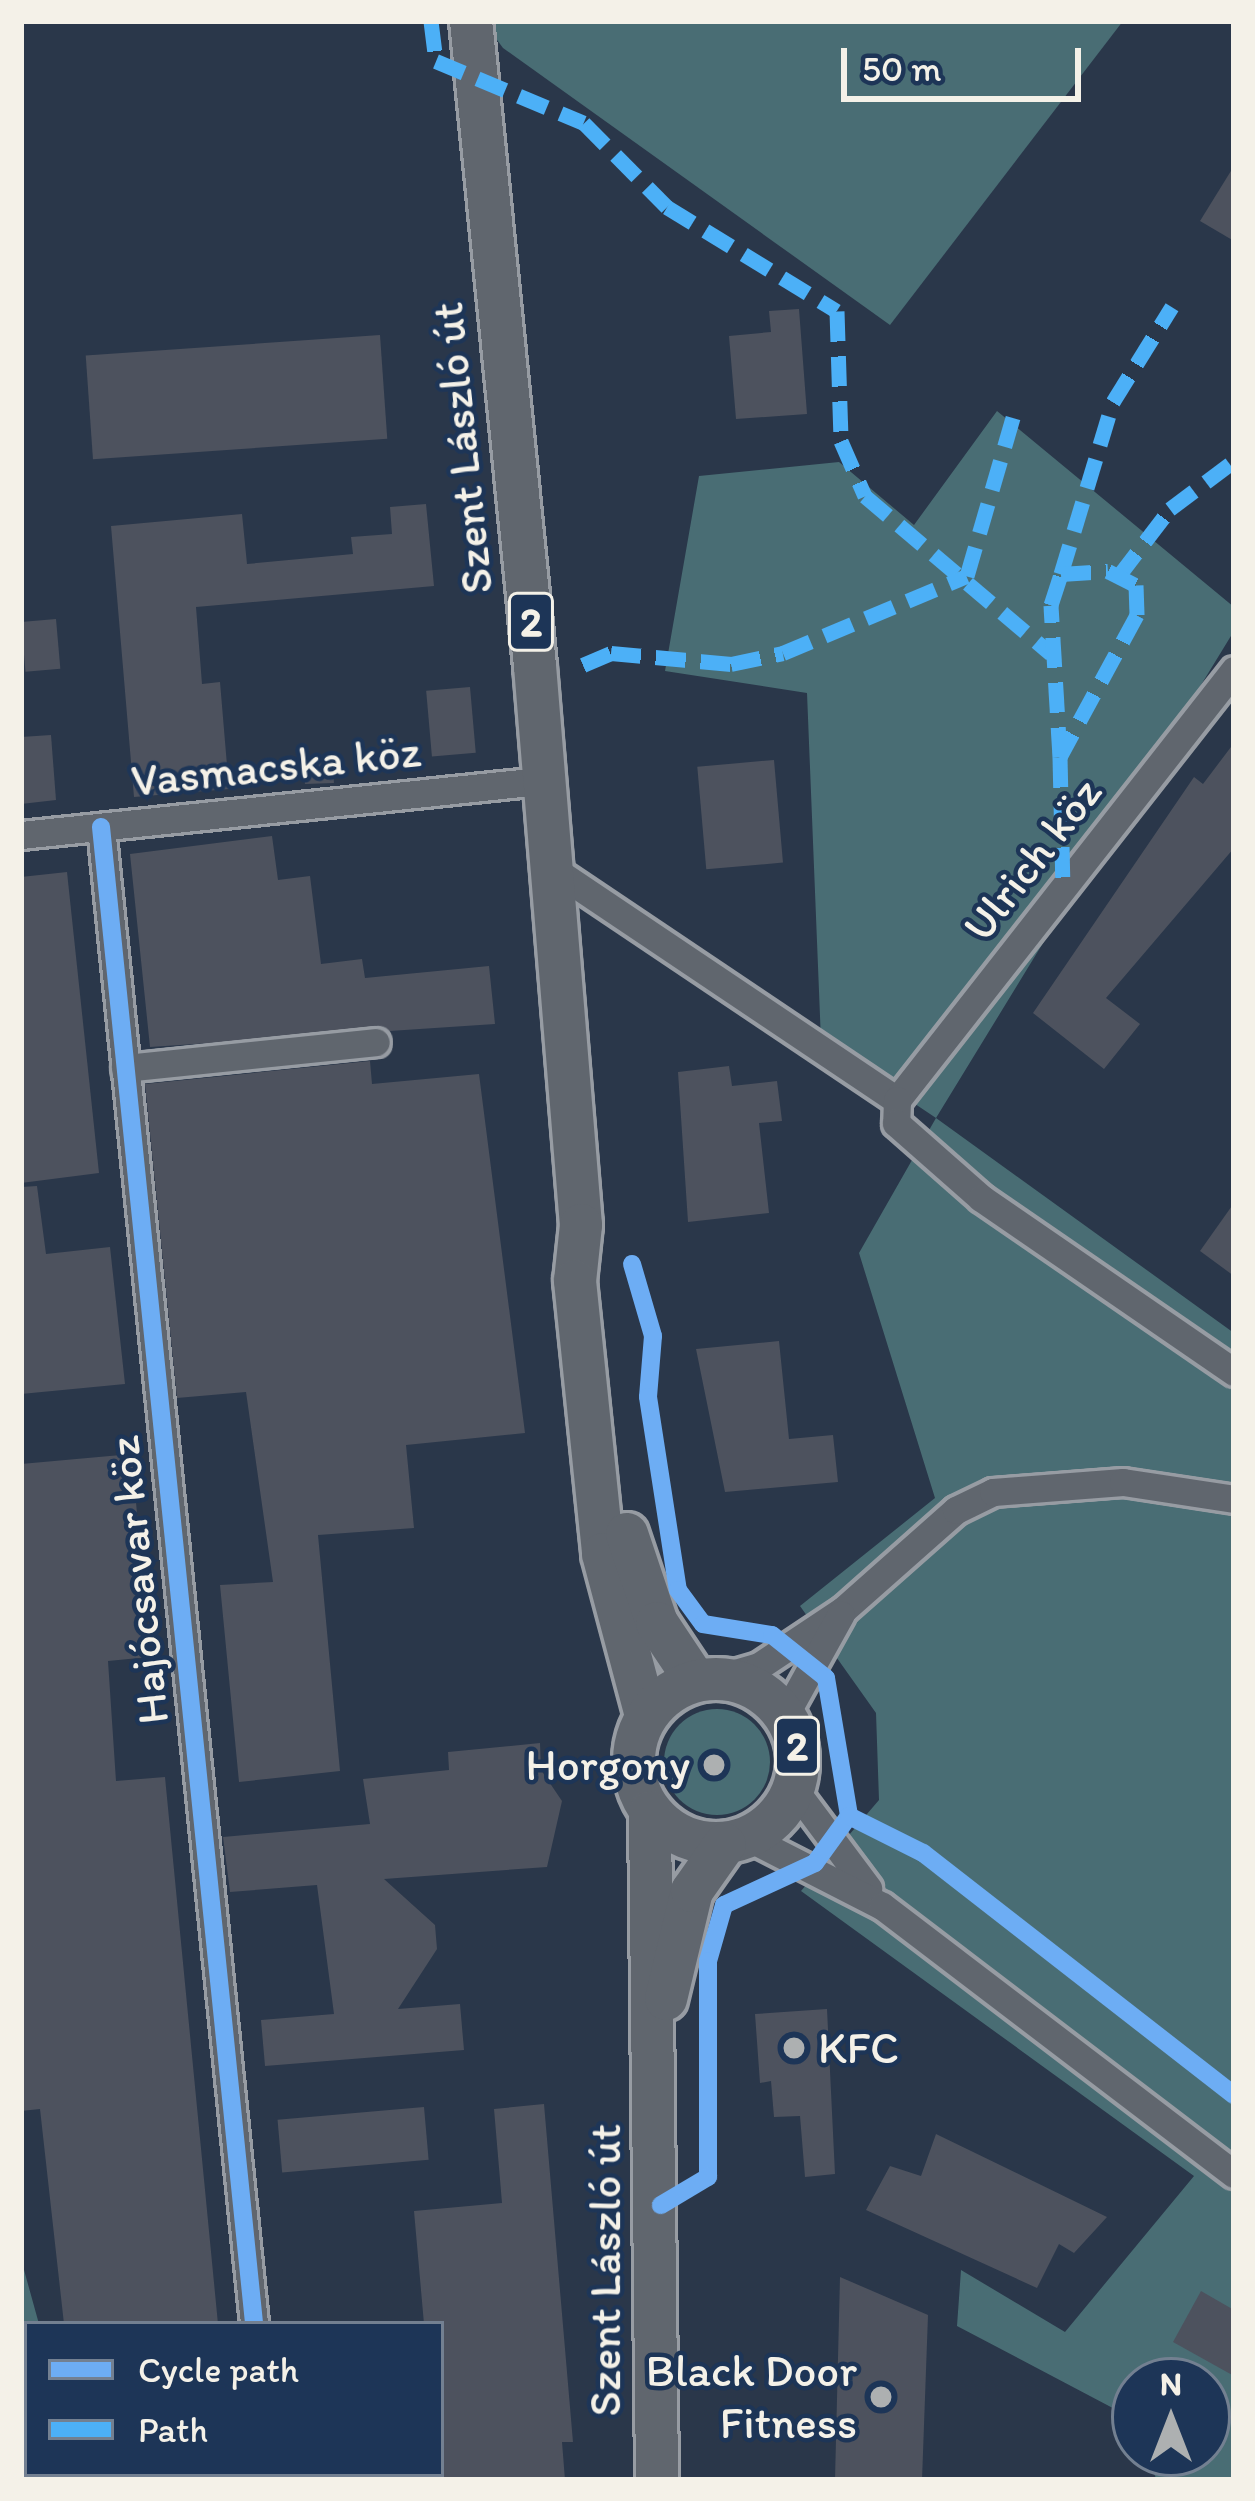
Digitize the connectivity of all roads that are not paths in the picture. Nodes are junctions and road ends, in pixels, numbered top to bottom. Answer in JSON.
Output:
{"nodes":[{"id":1,"x":471,"y":21,"type":"edge"},
{"id":2,"x":1234,"y":670,"type":"edge"},
{"id":3,"x":541,"y":781,"type":"junction"},
{"id":4,"x":101,"y":827,"type":"junction"},
{"id":5,"x":21,"y":835,"type":"edge"},
{"id":6,"x":547,"y":865,"type":"junction"},
{"id":7,"x":376,"y":1042,"type":"dead end"},
{"id":8,"x":124,"y":1068,"type":"junction"},
{"id":9,"x":897,"y":1100,"type":"junction"},
{"id":10,"x":581,"y":1225,"type":"junction"},
{"id":11,"x":1234,"y":1372,"type":"edge"},
{"id":12,"x":1234,"y":1499,"type":"edge"},
{"id":13,"x":843,"y":1610,"type":"junction"},
{"id":14,"x":706,"y":1679,"type":"junction"},
{"id":15,"x":785,"y":1715,"type":"junction"},
{"id":16,"x":646,"y":1716,"type":"junction"},
{"id":17,"x":794,"y":1790,"type":"junction"},
{"id":18,"x":650,"y":1812,"type":"junction"},
{"id":19,"x":737,"y":1840,"type":"junction"},
{"id":20,"x":882,"y":1906,"type":"junction"},
{"id":21,"x":653,"y":2059,"type":"junction"},
{"id":22,"x":1234,"y":2174,"type":"edge"},
{"id":23,"x":254,"y":2321,"type":"edge"},
{"id":24,"x":657,"y":2480,"type":"edge"}],
"edges":[{"from":1,"to":3,"type":"main road","name":"Szent László út","number":"2"},
{"from":2,"to":9,"type":"street","name":"Ulrich köz"},
{"from":3,"to":4,"type":"street","name":"Vasmacska köz"},
{"from":3,"to":6,"type":"main road","name":"Szent László út","number":"2"},
{"from":4,"to":5,"type":"street","name":"Vasmacska köz"},
{"from":4,"to":8,"type":"street","name":"Hajócsavar köz"},
{"from":6,"to":9,"type":"street"},
{"from":6,"to":10,"type":"main road","name":"Szent László út","number":"2"},
{"from":7,"to":8,"type":"street"},
{"from":8,"to":23,"type":"street","name":"Hajócsavar köz"},
{"from":9,"to":11,"type":"street"},
{"from":10,"to":14,"type":"main road","number":"2"},
{"from":10,"to":16,"type":"main road","number":"2"},
{"from":12,"to":13,"type":"street"},
{"from":13,"to":14,"type":"street"},
{"from":13,"to":15,"type":"street"},
{"from":14,"to":15,"type":"main road","number":"2"},
{"from":14,"to":16,"type":"main road"},
{"from":15,"to":17,"type":"main road","number":"2"},
{"from":16,"to":18,"type":"main road","number":"2"},
{"from":17,"to":19,"type":"main road","number":"2"},
{"from":17,"to":20,"type":"street"},
{"from":18,"to":19,"type":"main road"},
{"from":18,"to":21,"type":"main road","number":"2"},
{"from":19,"to":20,"type":"street"},
{"from":19,"to":21,"type":"main road","number":"2"},
{"from":20,"to":22,"type":"street"},
{"from":21,"to":24,"type":"main road","name":"Szent László út","number":"2"}]}
